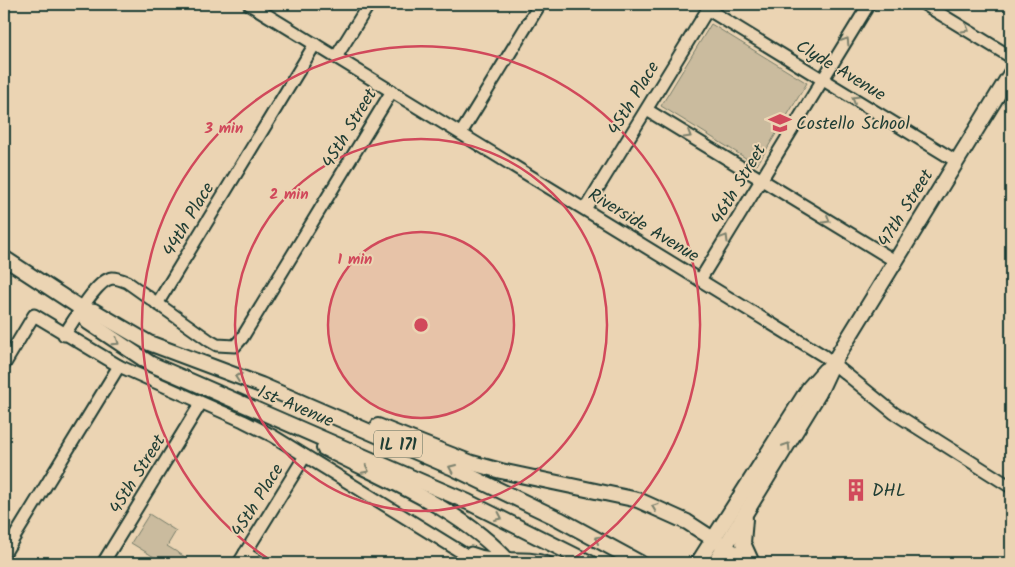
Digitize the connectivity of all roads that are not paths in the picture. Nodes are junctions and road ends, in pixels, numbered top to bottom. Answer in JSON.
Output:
{"nodes":[{"id":1,"x":250,"y":4,"type":"edge"},
{"id":2,"x":368,"y":4,"type":"edge"},
{"id":3,"x":540,"y":4,"type":"edge"},
{"id":4,"x":869,"y":4,"type":"edge"},
{"id":5,"x":924,"y":4,"type":"edge"},
{"id":6,"x":709,"y":6,"type":"edge"},
{"id":7,"x":315,"y":44,"type":"junction"},
{"id":8,"x":336,"y":57,"type":"junction"},
{"id":9,"x":1011,"y":57,"type":"edge"},
{"id":10,"x":1011,"y":73,"type":"edge"},
{"id":11,"x":822,"y":79,"type":"junction"},
{"id":12,"x":392,"y":91,"type":"junction"},
{"id":13,"x":647,"y":110,"type":"junction"},
{"id":14,"x":461,"y":133,"type":"junction"},
{"id":15,"x":956,"y":161,"type":"junction"},
{"id":16,"x":761,"y":180,"type":"junction"},
{"id":17,"x":585,"y":209,"type":"junction"},
{"id":18,"x":4,"y":258,"type":"edge"},
{"id":19,"x":895,"y":261,"type":"junction"},
{"id":20,"x":700,"y":280,"type":"junction"},
{"id":21,"x":157,"y":304,"type":"junction"},
{"id":22,"x":82,"y":309,"type":"junction"},
{"id":23,"x":64,"y":335,"type":"junction"},
{"id":24,"x":832,"y":363,"type":"junction"},
{"id":25,"x":4,"y":365,"type":"edge"},
{"id":26,"x":119,"y":366,"type":"junction"},
{"id":27,"x":261,"y":385,"type":"junction"},
{"id":28,"x":230,"y":398,"type":"junction"},
{"id":29,"x":201,"y":403,"type":"junction"},
{"id":30,"x":305,"y":456,"type":"junction"},
{"id":31,"x":754,"y":474,"type":"junction"},
{"id":32,"x":1011,"y":487,"type":"edge"},
{"id":33,"x":751,"y":503,"type":"junction"},
{"id":34,"x":687,"y":522,"type":"junction"},
{"id":35,"x":438,"y":537,"type":"junction"},
{"id":36,"x":713,"y":538,"type":"junction"},
{"id":37,"x":725,"y":546,"type":"junction"},
{"id":38,"x":4,"y":554,"type":"edge"},
{"id":39,"x":242,"y":558,"type":"edge"},
{"id":40,"x":508,"y":561,"type":"edge"},
{"id":41,"x":103,"y":563,"type":"edge"},
{"id":42,"x":261,"y":563,"type":"edge"},
{"id":43,"x":479,"y":563,"type":"edge"},
{"id":44,"x":548,"y":563,"type":"edge"},
{"id":45,"x":590,"y":563,"type":"edge"},
{"id":46,"x":640,"y":563,"type":"edge"},
{"id":47,"x":698,"y":563,"type":"edge"},
{"id":48,"x":716,"y":563,"type":"edge"},
{"id":49,"x":752,"y":563,"type":"edge"}],
"edges":[{"from":1,"to":7,"type":"street","name":"Riverside Avenue"},
{"from":2,"to":8,"type":"street"},
{"from":3,"to":14,"type":"street"},
{"from":11,"to":4,"type":"street","name":"46th Street","one_way":true},
{"from":5,"to":9,"type":"street","one_way":true},
{"from":6,"to":11,"type":"street","name":"Clyde Avenue"},
{"from":6,"to":13,"type":"street","name":"45th Place"},
{"from":7,"to":8,"type":"street","name":"Riverside Avenue"},
{"from":7,"to":21,"type":"street","name":"44th Place"},
{"from":8,"to":12,"type":"street","name":"Riverside Avenue"},
{"from":10,"to":15,"type":"main road","name":"47th Street"},
{"from":15,"to":11,"type":"street","name":"Clyde Avenue","one_way":true},
{"from":11,"to":16,"type":"street","name":"46th Street"},
{"from":12,"to":14,"type":"street","name":"Riverside Avenue"},
{"from":12,"to":21,"type":"street","name":"45th Street"},
{"from":13,"to":16,"type":"street","one_way":true},
{"from":13,"to":17,"type":"street","name":"45th Place"},
{"from":14,"to":17,"type":"street","name":"Riverside Avenue"},
{"from":15,"to":19,"type":"main road","name":"47th Street"},
{"from":16,"to":19,"type":"street","one_way":true},
{"from":20,"to":16,"type":"street","name":"46th Street","one_way":true},
{"from":17,"to":20,"type":"street","name":"Riverside Avenue"},
{"from":18,"to":22,"type":"main road","name":"1st Avenue","number":"IL 171"},
{"from":19,"to":24,"type":"main road","name":"47th Street"},
{"from":20,"to":24,"type":"street","name":"Riverside Avenue"},
{"from":21,"to":22,"type":"street"},
{"from":22,"to":23,"type":"street"},
{"from":27,"to":22,"type":"main road","name":"1st Avenue","number":"IL 171","one_way":true},
{"from":22,"to":28,"type":"main road","name":"1st Avenue","number":"IL 171","one_way":true},
{"from":23,"to":25,"type":"street"},
{"from":23,"to":26,"type":"street"},
{"from":24,"to":31,"type":"main road","name":"47th Street"},
{"from":24,"to":32,"type":"street","name":"Riverside Avenue"},
{"from":33,"to":24,"type":"main road","name":"47th Street","one_way":true},
{"from":26,"to":29,"type":"street"},
{"from":26,"to":38,"type":"street"},
{"from":34,"to":27,"type":"main road","one_way":true},
{"from":46,"to":27,"type":"main road","name":"1st Avenue","number":"IL 171","one_way":true},
{"from":28,"to":40,"type":"main road","one_way":true},
{"from":28,"to":45,"type":"main road","name":"1st Avenue","number":"IL 171","one_way":true},
{"from":29,"to":30,"type":"street"},
{"from":29,"to":41,"type":"street","name":"45th Street"},
{"from":30,"to":35,"type":"street"},
{"from":30,"to":39,"type":"street","name":"45th Place"},
{"from":31,"to":34,"type":"main road"},
{"from":31,"to":36,"type":"main road","name":"47th Street"},
{"from":33,"to":37,"type":"main road","name":"47th Street"},
{"from":33,"to":49,"type":"main road"},
{"from":34,"to":36,"type":"main road"},
{"from":35,"to":40,"type":"street"},
{"from":35,"to":43,"type":"street"},
{"from":36,"to":37,"type":"main road"},
{"from":36,"to":47,"type":"main road","name":"47th Street"},
{"from":37,"to":48,"type":"main road","name":"47th Street"},
{"from":37,"to":49,"type":"main road"},
{"from":39,"to":42,"type":"street"},
{"from":40,"to":44,"type":"street"}]}
